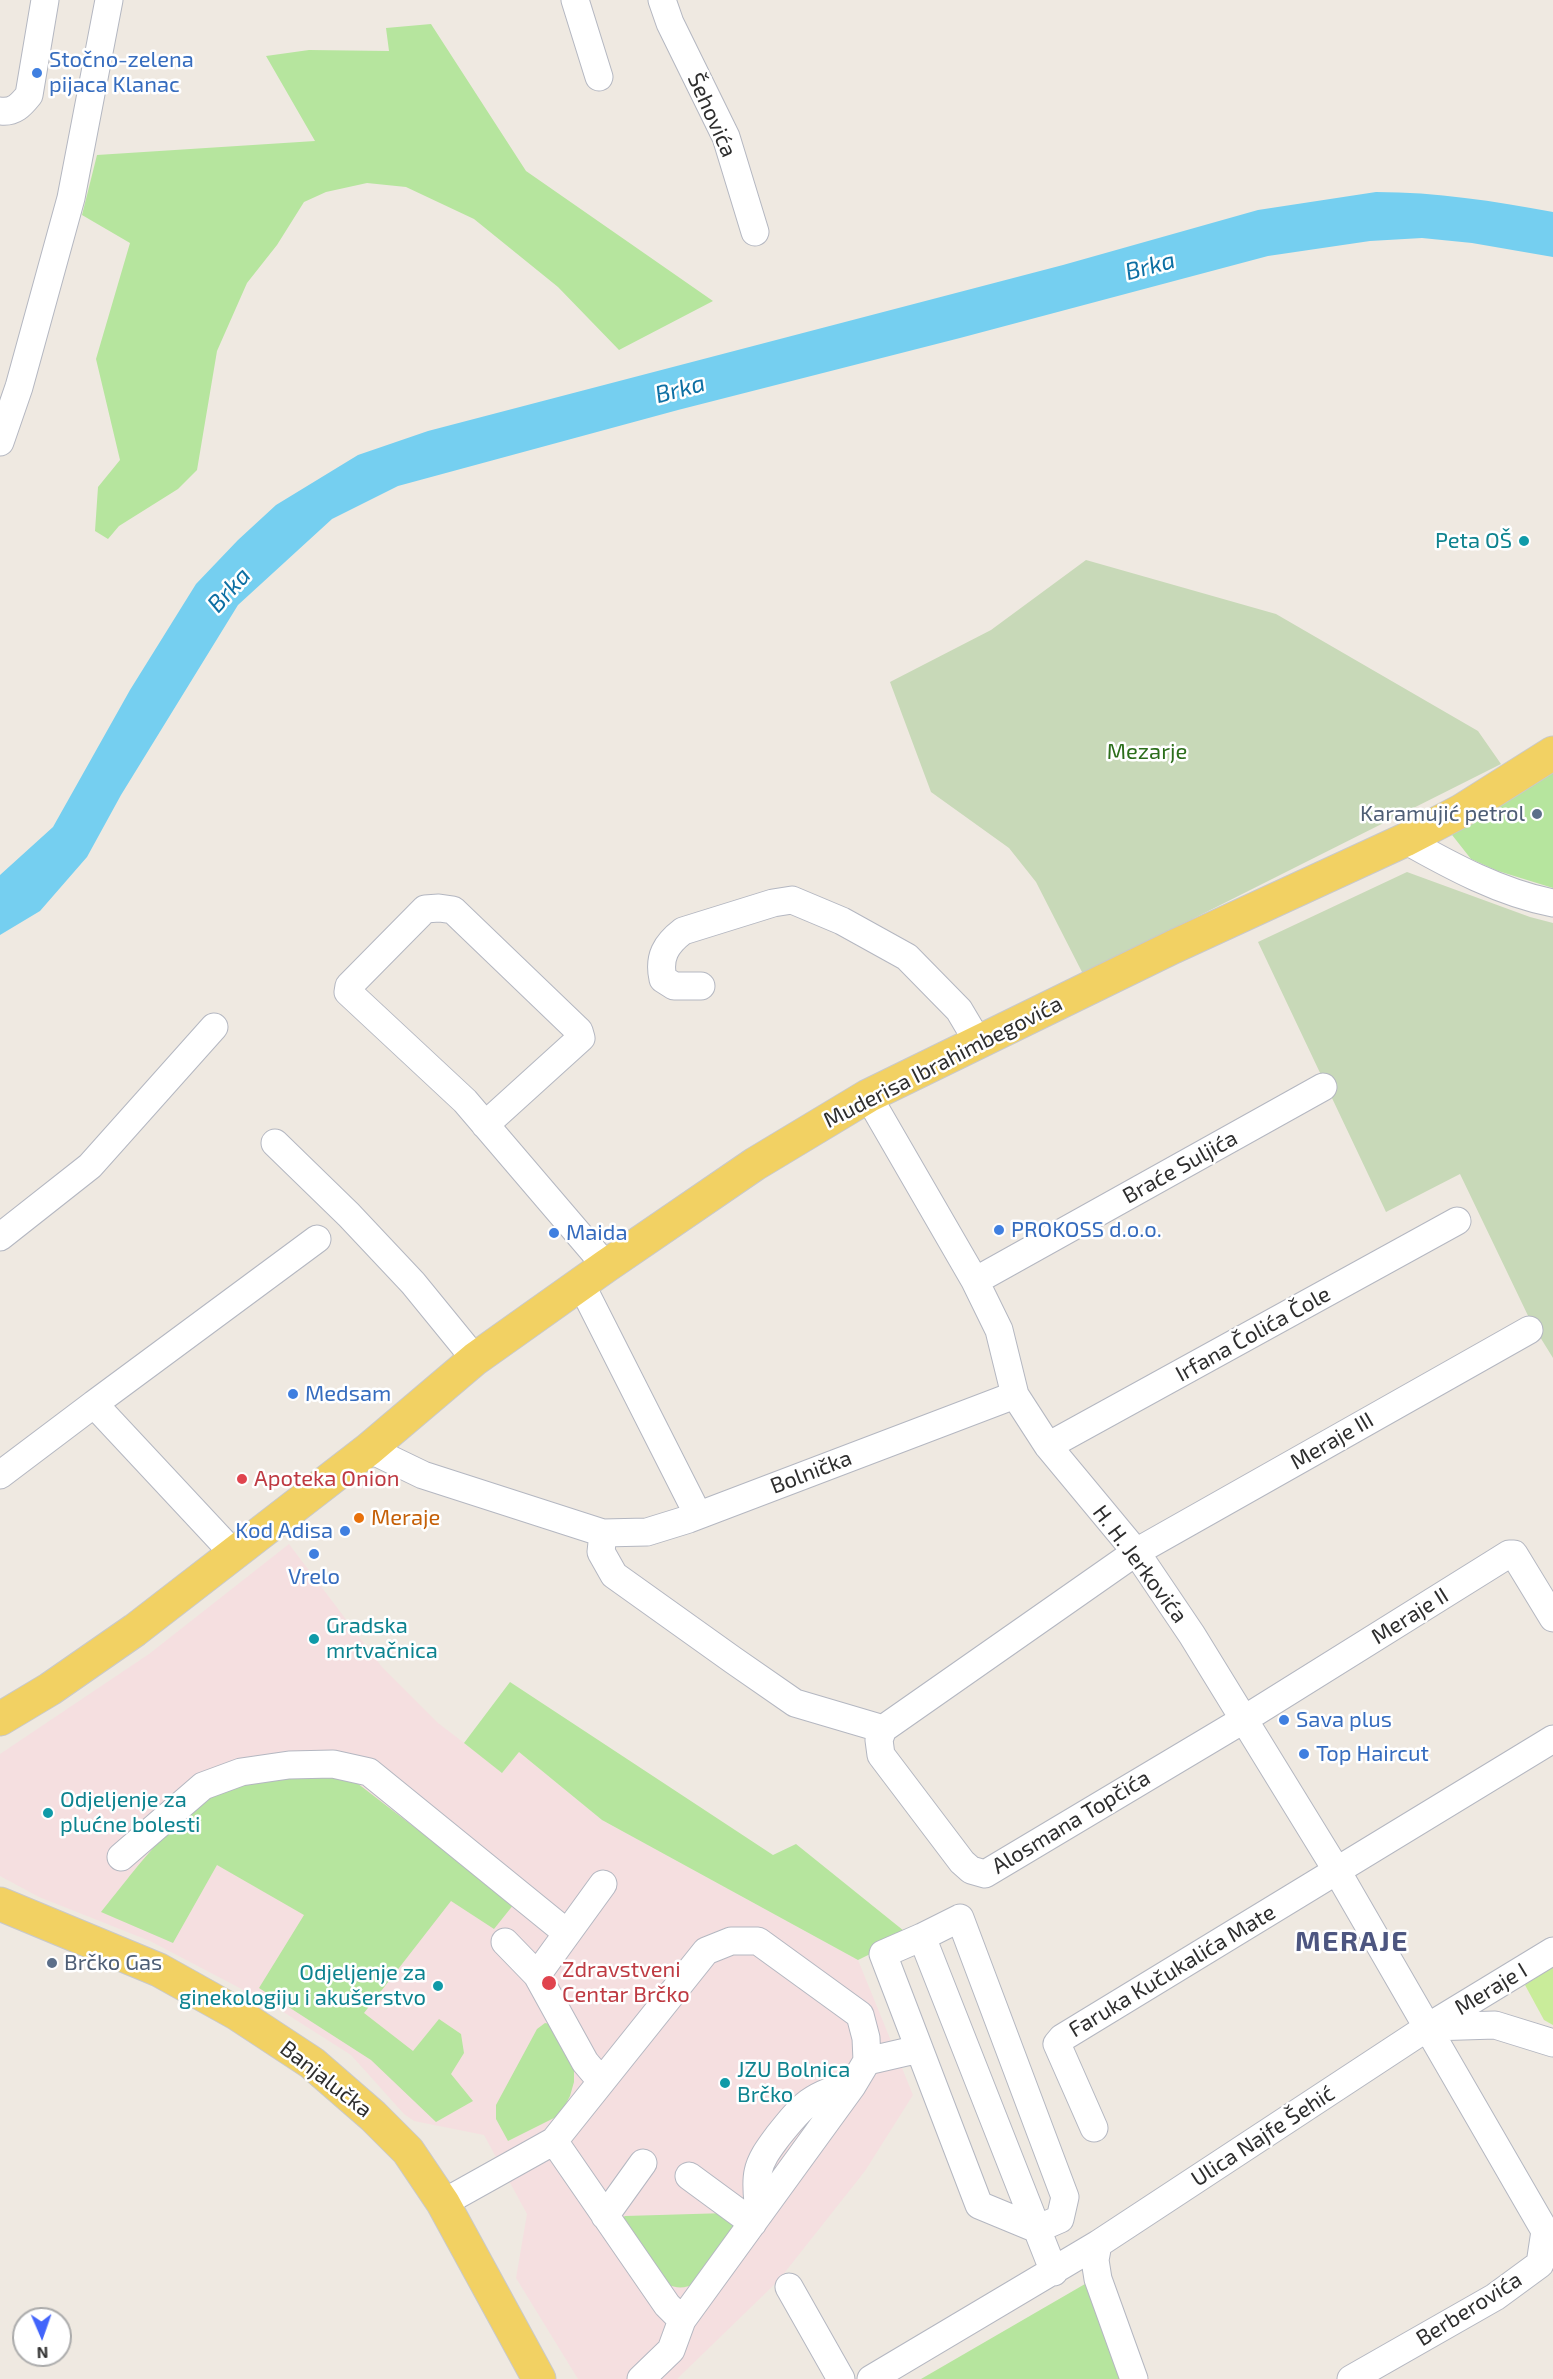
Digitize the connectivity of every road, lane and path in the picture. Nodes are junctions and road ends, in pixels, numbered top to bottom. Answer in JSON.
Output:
{"nodes":[{"id":1,"x":45,"y":0,"type":"edge"},
{"id":2,"x":109,"y":0,"type":"edge"},
{"id":3,"x":574,"y":0,"type":"edge"},
{"id":4,"x":662,"y":0,"type":"edge"},
{"id":5,"x":599,"y":77,"type":"dead end"},
{"id":6,"x":0,"y":111,"type":"edge"},
{"id":7,"x":755,"y":232,"type":"dead end"},
{"id":8,"x":0,"y":442,"type":"edge"},
{"id":9,"x":1553,"y":753,"type":"edge"},
{"id":10,"x":1405,"y":840,"type":"junction"},
{"id":11,"x":1553,"y":903,"type":"edge"},
{"id":12,"x":701,"y":986,"type":"dead end"},
{"id":13,"x":214,"y":1027,"type":"dead end"},
{"id":14,"x":978,"y":1042,"type":"junction"},
{"id":15,"x":1323,"y":1087,"type":"dead end"},
{"id":16,"x":868,"y":1096,"type":"junction"},
{"id":17,"x":485,"y":1125,"type":"junction"},
{"id":18,"x":274,"y":1143,"type":"dead end"},
{"id":19,"x":1457,"y":1221,"type":"dead end"},
{"id":20,"x":0,"y":1237,"type":"edge"},
{"id":21,"x":317,"y":1239,"type":"dead end"},
{"id":22,"x":593,"y":1275,"type":"junction"},
{"id":23,"x":975,"y":1281,"type":"junction"},
{"id":24,"x":1529,"y":1330,"type":"dead end"},
{"id":25,"x":475,"y":1359,"type":"junction"},
{"id":26,"x":1015,"y":1395,"type":"junction"},
{"id":27,"x":94,"y":1404,"type":"junction"},
{"id":28,"x":1048,"y":1446,"type":"junction"},
{"id":29,"x":369,"y":1449,"type":"junction"},
{"id":30,"x":0,"y":1475,"type":"edge"},
{"id":31,"x":698,"y":1515,"type":"junction"},
{"id":32,"x":603,"y":1533,"type":"junction"},
{"id":33,"x":1136,"y":1552,"type":"junction"},
{"id":34,"x":234,"y":1554,"type":"junction"},
{"id":35,"x":1553,"y":1618,"type":"edge"},
{"id":36,"x":0,"y":1719,"type":"edge"},
{"id":37,"x":1243,"y":1720,"type":"junction"},
{"id":38,"x":883,"y":1728,"type":"junction"},
{"id":39,"x":1553,"y":1739,"type":"edge"},
{"id":40,"x":121,"y":1857,"type":"dead end"},
{"id":41,"x":1337,"y":1871,"type":"junction"},
{"id":42,"x":603,"y":1884,"type":"dead end"},
{"id":43,"x":0,"y":1904,"type":"edge"},
{"id":44,"x":567,"y":1934,"type":"junction"},
{"id":45,"x":922,"y":1937,"type":"junction"},
{"id":46,"x":505,"y":1942,"type":"dead end"},
{"id":47,"x":1553,"y":1951,"type":"edge"},
{"id":48,"x":537,"y":1975,"type":"junction"},
{"id":49,"x":1428,"y":2027,"type":"junction"},
{"id":50,"x":1553,"y":2043,"type":"edge"},
{"id":51,"x":920,"y":2049,"type":"junction"},
{"id":52,"x":867,"y":2061,"type":"junction"},
{"id":53,"x":601,"y":2081,"type":"junction"},
{"id":54,"x":1094,"y":2128,"type":"dead end"},
{"id":55,"x":554,"y":2141,"type":"junction"},
{"id":56,"x":644,"y":2163,"type":"dead end"},
{"id":57,"x":689,"y":2176,"type":"dead end"},
{"id":58,"x":443,"y":2203,"type":"junction"},
{"id":59,"x":605,"y":2216,"type":"junction"},
{"id":60,"x":756,"y":2218,"type":"junction"},
{"id":61,"x":1037,"y":2229,"type":"junction"},
{"id":62,"x":1098,"y":2244,"type":"junction"},
{"id":63,"x":1054,"y":2272,"type":"junction"},
{"id":64,"x":789,"y":2287,"type":"dead end"},
{"id":65,"x":682,"y":2320,"type":"junction"},
{"id":66,"x":539,"y":2379,"type":"edge"},
{"id":67,"x":640,"y":2379,"type":"edge"},
{"id":68,"x":841,"y":2379,"type":"edge"},
{"id":69,"x":871,"y":2379,"type":"edge"},
{"id":70,"x":1134,"y":2379,"type":"edge"},
{"id":71,"x":1351,"y":2379,"type":"edge"}],
"edges":[{"from":1,"to":6,"type":"street"},
{"from":2,"to":8,"type":"street"},
{"from":3,"to":5,"type":"street"},
{"from":4,"to":7,"type":"street","name":"Šehovića"},
{"from":9,"to":10,"type":"main road","name":"Muderisa Ibrahimbegovića"},
{"from":10,"to":11,"type":"street"},
{"from":10,"to":14,"type":"main road","name":"Muderisa Ibrahimbegovića"},
{"from":12,"to":14,"type":"street"},
{"from":13,"to":20,"type":"street"},
{"from":14,"to":16,"type":"main road","name":"Muderisa Ibrahimbegovića"},
{"from":15,"to":23,"type":"street","name":"Braće Suljića"},
{"from":16,"to":22,"type":"main road","name":"Muderisa Ibrahimbegovića"},
{"from":16,"to":23,"type":"street","name":"H. H. Jerkovića"},
{"from":17,"to":17,"type":"street"},
{"from":17,"to":22,"type":"street"},
{"from":18,"to":25,"type":"street"},
{"from":19,"to":28,"type":"street","name":"Irfana Čolića Čole"},
{"from":21,"to":27,"type":"street"},
{"from":22,"to":25,"type":"main road","name":"Muderisa Ibrahimbegovića"},
{"from":22,"to":31,"type":"street"},
{"from":23,"to":26,"type":"street","name":"H. H. Jerkovića"},
{"from":24,"to":33,"type":"street","name":"Meraje III"},
{"from":25,"to":29,"type":"main road","name":"Muderisa Ibrahimbegovića"},
{"from":26,"to":28,"type":"street","name":"H. H. Jerkovića"},
{"from":26,"to":31,"type":"street","name":"Bolnička"},
{"from":27,"to":30,"type":"street"},
{"from":27,"to":34,"type":"street"},
{"from":28,"to":33,"type":"street","name":"H. H. Jerkovića"},
{"from":29,"to":32,"type":"street","name":"Bolnička"},
{"from":29,"to":34,"type":"main road","name":"Muderisa Ibrahimbegovića"},
{"from":31,"to":32,"type":"street","name":"Bolnička"},
{"from":32,"to":38,"type":"street"},
{"from":33,"to":37,"type":"street","name":"H. H. Jerkovića"},
{"from":33,"to":38,"type":"street"},
{"from":34,"to":36,"type":"main road","name":"Muderisa Ibrahimbegovića"},
{"from":35,"to":37,"type":"street","name":"Meraje II"},
{"from":37,"to":38,"type":"street","name":"Alosmana Topčića"},
{"from":37,"to":41,"type":"street","name":"H. H. Jerkovića"},
{"from":39,"to":41,"type":"street"},
{"from":40,"to":44,"type":"street"},
{"from":41,"to":49,"type":"street","name":"H. H. Jerkovića"},
{"from":41,"to":54,"type":"street","name":"Faruka Kučukalića Mate"},
{"from":42,"to":44,"type":"street"},
{"from":43,"to":58,"type":"main road","name":"Banjalučka"},
{"from":44,"to":48,"type":"street"},
{"from":45,"to":51,"type":"street"},
{"from":45,"to":61,"type":"street"},
{"from":45,"to":61,"type":"street"},
{"from":46,"to":48,"type":"street"},
{"from":47,"to":49,"type":"street","name":"Meraje I"},
{"from":48,"to":53,"type":"street"},
{"from":49,"to":50,"type":"street"},
{"from":49,"to":62,"type":"street","name":"Ulica Najfe Šehić"},
{"from":49,"to":71,"type":"street","name":"Berberovića"},
{"from":51,"to":52,"type":"street"},
{"from":51,"to":61,"type":"street"},
{"from":52,"to":53,"type":"street"},
{"from":52,"to":60,"type":"street"},
{"from":53,"to":55,"type":"street"},
{"from":55,"to":58,"type":"street"},
{"from":55,"to":59,"type":"street"},
{"from":56,"to":59,"type":"street"},
{"from":57,"to":60,"type":"street"},
{"from":58,"to":66,"type":"main road","name":"Banjalučka"},
{"from":59,"to":65,"type":"street"},
{"from":60,"to":65,"type":"street"},
{"from":61,"to":63,"type":"street"},
{"from":62,"to":63,"type":"street","name":"Ulica Najfe Šehić"},
{"from":62,"to":70,"type":"street"},
{"from":63,"to":69,"type":"street","name":"Ulica Najfe Šehić"},
{"from":64,"to":68,"type":"street"},
{"from":65,"to":67,"type":"street"}]}
